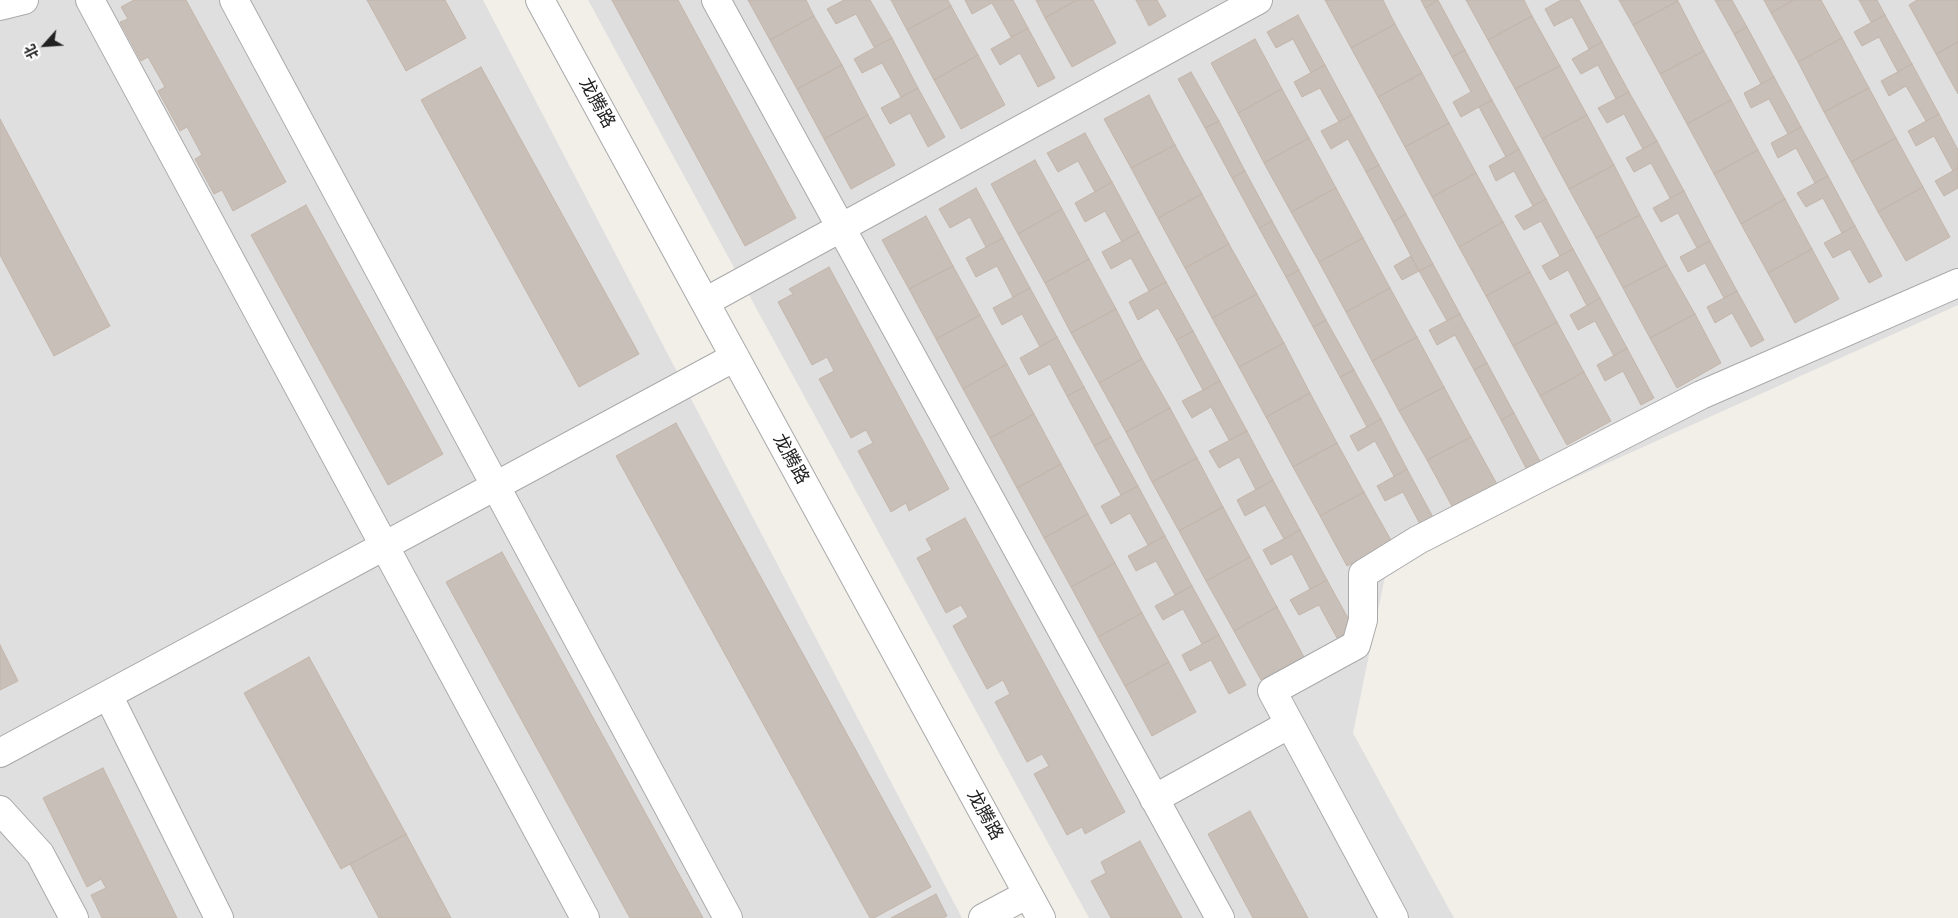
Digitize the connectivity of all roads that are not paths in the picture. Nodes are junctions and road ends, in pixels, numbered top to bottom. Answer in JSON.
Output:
{"nodes":[{"id":1,"x":24,"y":0,"type":"edge"},
{"id":2,"x":90,"y":0,"type":"edge"},
{"id":3,"x":234,"y":0,"type":"edge"},
{"id":4,"x":540,"y":0,"type":"edge"},
{"id":5,"x":716,"y":0,"type":"edge"},
{"id":6,"x":1258,"y":0,"type":"edge"},
{"id":7,"x":0,"y":6,"type":"edge"},
{"id":8,"x":841,"y":228,"type":"junction"},
{"id":9,"x":1958,"y":283,"type":"edge"},
{"id":10,"x":705,"y":302,"type":"junction"},
{"id":11,"x":735,"y":357,"type":"junction"},
{"id":12,"x":496,"y":486,"type":"junction"},
{"id":13,"x":384,"y":546,"type":"junction"},
{"id":14,"x":108,"y":695,"type":"junction"},
{"id":15,"x":1288,"y":725,"type":"junction"},
{"id":16,"x":0,"y":753,"type":"edge"},
{"id":17,"x":1154,"y":799,"type":"junction"},
{"id":18,"x":0,"y":810,"type":"edge"},
{"id":19,"x":1028,"y":894,"type":"junction"},
{"id":20,"x":74,"y":918,"type":"edge"},
{"id":21,"x":219,"y":918,"type":"edge"},
{"id":22,"x":585,"y":918,"type":"edge"},
{"id":23,"x":728,"y":918,"type":"edge"},
{"id":24,"x":983,"y":918,"type":"edge"},
{"id":25,"x":1041,"y":918,"type":"edge"},
{"id":26,"x":1220,"y":918,"type":"edge"},
{"id":27,"x":1394,"y":918,"type":"edge"}],
"edges":[{"from":1,"to":7,"type":"street"},
{"from":2,"to":13,"type":"street"},
{"from":3,"to":12,"type":"street"},
{"from":4,"to":10,"type":"street","name":"龙腾路"},
{"from":5,"to":8,"type":"street"},
{"from":6,"to":8,"type":"street"},
{"from":8,"to":10,"type":"street"},
{"from":8,"to":17,"type":"street"},
{"from":9,"to":15,"type":"street"},
{"from":10,"to":11,"type":"street","name":"龙腾路"},
{"from":11,"to":12,"type":"street"},
{"from":11,"to":19,"type":"street","name":"龙腾路"},
{"from":12,"to":13,"type":"street"},
{"from":12,"to":23,"type":"street"},
{"from":13,"to":14,"type":"street"},
{"from":13,"to":22,"type":"street"},
{"from":14,"to":16,"type":"street"},
{"from":14,"to":21,"type":"street"},
{"from":15,"to":17,"type":"street"},
{"from":15,"to":27,"type":"street"},
{"from":17,"to":26,"type":"street"},
{"from":18,"to":20,"type":"street"},
{"from":19,"to":24,"type":"street"},
{"from":19,"to":25,"type":"street","name":"龙腾路"}]}
